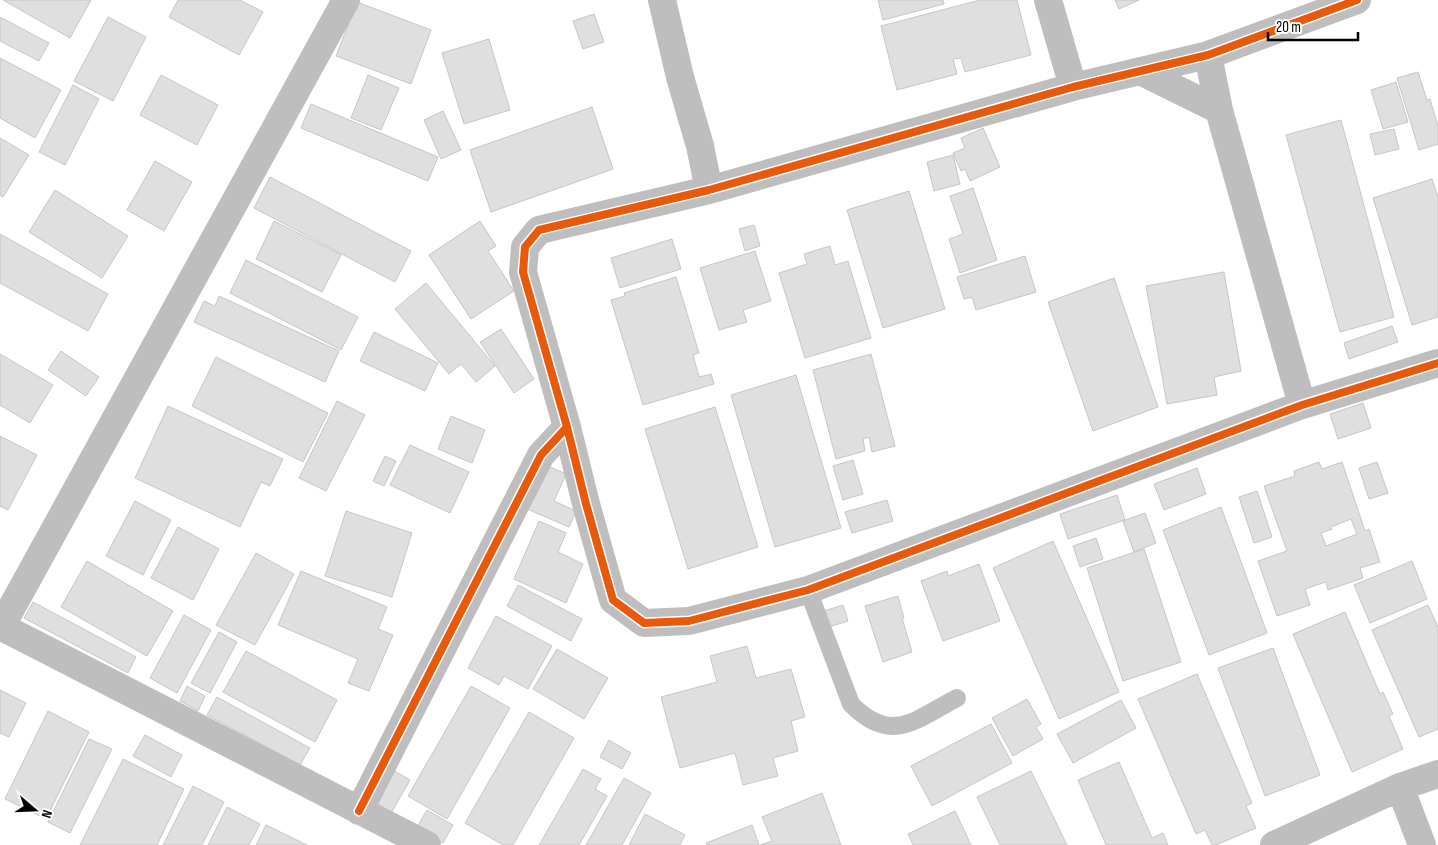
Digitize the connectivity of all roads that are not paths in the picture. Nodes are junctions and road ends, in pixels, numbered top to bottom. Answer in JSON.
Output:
{"nodes":[{"id":1,"x":346,"y":0,"type":"edge"},
{"id":2,"x":662,"y":0,"type":"edge"},
{"id":3,"x":1048,"y":0,"type":"edge"},
{"id":4,"x":1357,"y":0,"type":"edge"},
{"id":5,"x":1208,"y":55,"type":"junction"},
{"id":6,"x":1140,"y":71,"type":"junction"},
{"id":7,"x":1073,"y":87,"type":"junction"},
{"id":8,"x":1219,"y":110,"type":"junction"},
{"id":9,"x":709,"y":190,"type":"junction"},
{"id":10,"x":1438,"y":363,"type":"edge"},
{"id":11,"x":1302,"y":405,"type":"junction"},
{"id":12,"x":567,"y":427,"type":"junction"},
{"id":13,"x":808,"y":590,"type":"junction"},
{"id":14,"x":0,"y":626,"type":"edge"},
{"id":15,"x":957,"y":698,"type":"dead end"},
{"id":16,"x":1438,"y":774,"type":"edge"},
{"id":17,"x":1400,"y":787,"type":"junction"},
{"id":18,"x":359,"y":811,"type":"junction"},
{"id":19,"x":427,"y":845,"type":"edge"},
{"id":20,"x":1274,"y":845,"type":"edge"},
{"id":21,"x":1422,"y":845,"type":"edge"}],
"edges":[{"from":1,"to":14,"type":"street"},
{"from":2,"to":9,"type":"street"},
{"from":3,"to":7,"type":"street"},
{"from":4,"to":5,"type":"street"},
{"from":5,"to":6,"type":"street"},
{"from":5,"to":8,"type":"street"},
{"from":6,"to":7,"type":"street"},
{"from":6,"to":8,"type":"street"},
{"from":7,"to":9,"type":"street"},
{"from":8,"to":11,"type":"street"},
{"from":9,"to":12,"type":"street"},
{"from":10,"to":11,"type":"street"},
{"from":11,"to":13,"type":"street"},
{"from":12,"to":13,"type":"street"},
{"from":12,"to":18,"type":"street"},
{"from":13,"to":15,"type":"lane"},
{"from":14,"to":18,"type":"street"},
{"from":16,"to":17,"type":"street"},
{"from":17,"to":20,"type":"street"},
{"from":17,"to":21,"type":"street"},
{"from":18,"to":19,"type":"street"}]}
